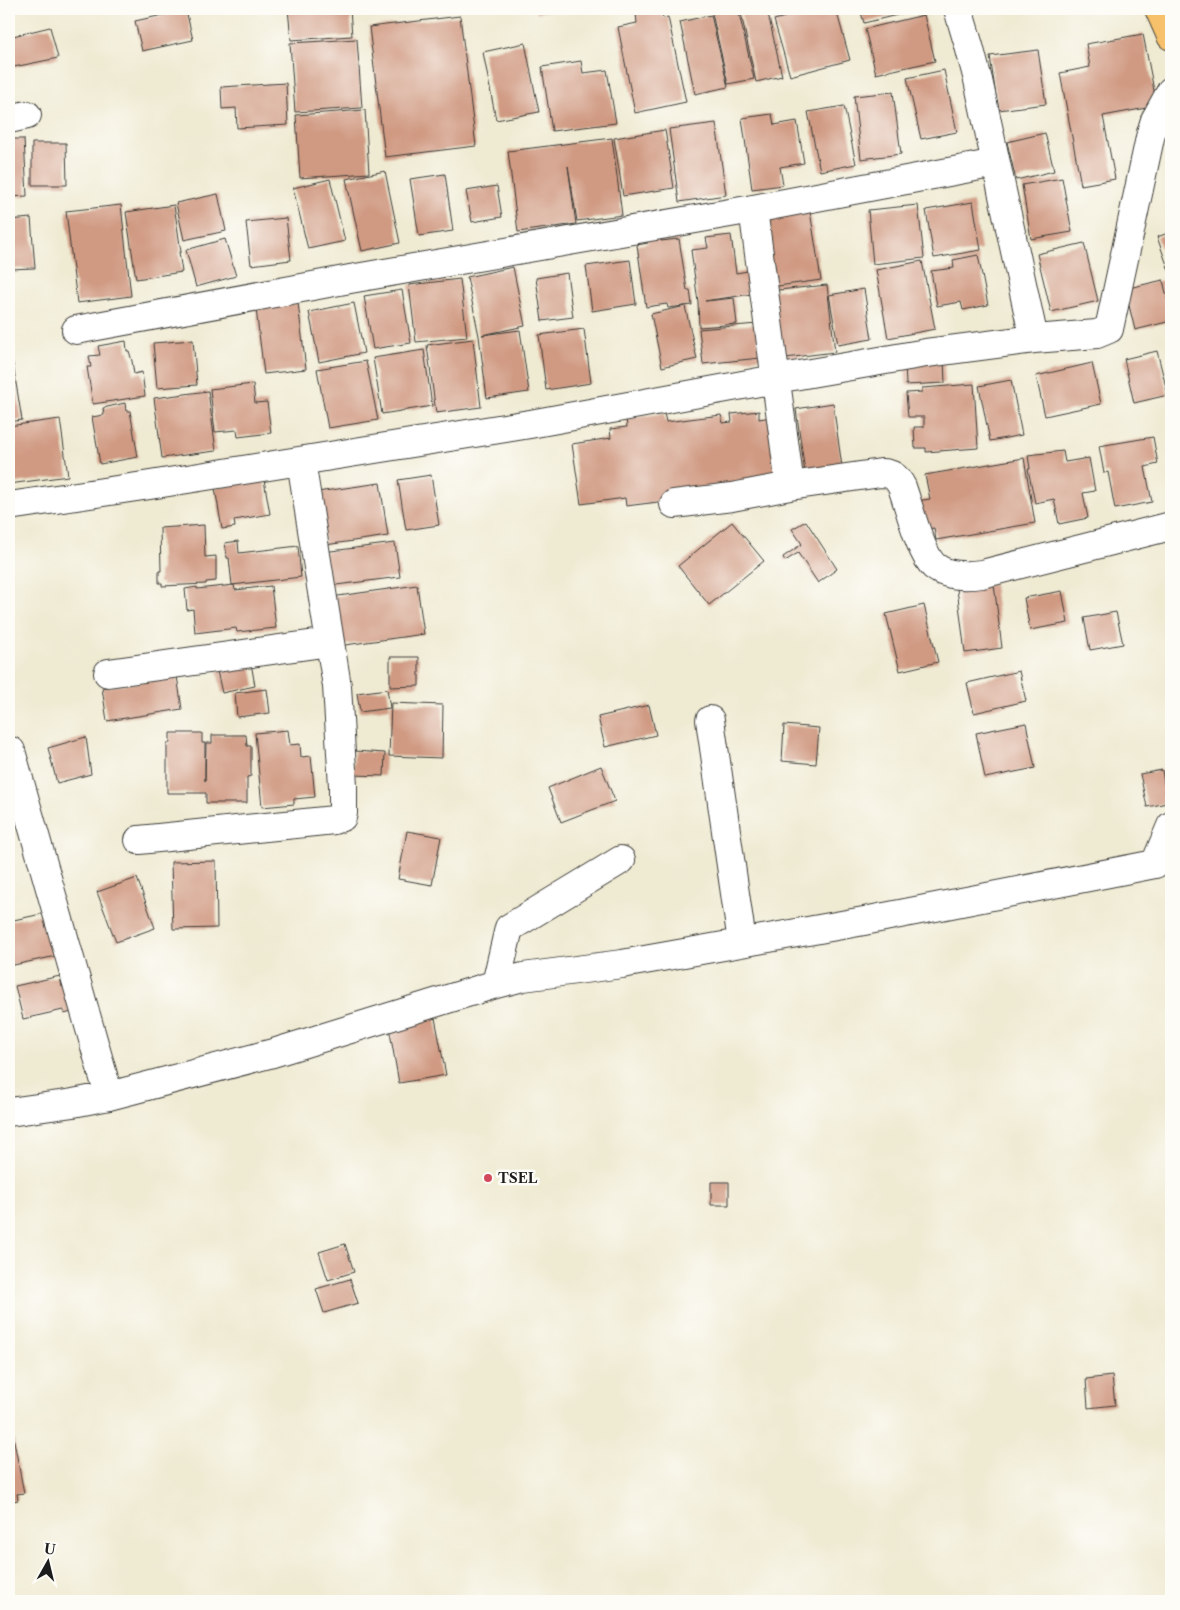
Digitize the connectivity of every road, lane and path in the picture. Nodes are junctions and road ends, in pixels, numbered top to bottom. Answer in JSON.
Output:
{"nodes":[{"id":1,"x":958,"y":9,"type":"edge"},
{"id":2,"x":1159,"y":9,"type":"edge"},
{"id":3,"x":1171,"y":36,"type":"edge"},
{"id":4,"x":1171,"y":91,"type":"edge"},
{"id":5,"x":996,"y":163,"type":"junction"},
{"id":6,"x":753,"y":209,"type":"junction"},
{"id":7,"x":76,"y":330,"type":"dead end"},
{"id":8,"x":1034,"y":339,"type":"junction"},
{"id":9,"x":776,"y":379,"type":"junction"},
{"id":10,"x":301,"y":461,"type":"junction"},
{"id":11,"x":790,"y":486,"type":"junction"},
{"id":12,"x":674,"y":504,"type":"dead end"},
{"id":13,"x":9,"y":506,"type":"edge"},
{"id":14,"x":1171,"y":526,"type":"edge"},
{"id":15,"x":330,"y":642,"type":"junction"},
{"id":16,"x":108,"y":673,"type":"dead end"},
{"id":17,"x":710,"y":720,"type":"dead end"},
{"id":18,"x":11,"y":751,"type":"dead end"},
{"id":19,"x":1171,"y":826,"type":"edge"},
{"id":20,"x":139,"y":840,"type":"dead end"},
{"id":21,"x":621,"y":860,"type":"dead end"},
{"id":22,"x":742,"y":942,"type":"junction"},
{"id":23,"x":496,"y":984,"type":"junction"},
{"id":24,"x":109,"y":1096,"type":"junction"},
{"id":25,"x":9,"y":1112,"type":"edge"}],
"edges":[{"from":1,"to":5,"type":"street"},
{"from":2,"to":3,"type":"highway"},
{"from":4,"to":8,"type":"street"},
{"from":5,"to":6,"type":"street"},
{"from":5,"to":8,"type":"street"},
{"from":6,"to":7,"type":"street"},
{"from":6,"to":9,"type":"street"},
{"from":8,"to":9,"type":"street"},
{"from":9,"to":10,"type":"street"},
{"from":9,"to":11,"type":"street"},
{"from":10,"to":13,"type":"street"},
{"from":10,"to":15,"type":"street"},
{"from":11,"to":12,"type":"street"},
{"from":11,"to":14,"type":"street"},
{"from":15,"to":16,"type":"street"},
{"from":15,"to":20,"type":"street"},
{"from":17,"to":22,"type":"street"},
{"from":18,"to":24,"type":"street"},
{"from":19,"to":22,"type":"street"},
{"from":21,"to":23,"type":"street"},
{"from":22,"to":23,"type":"street"},
{"from":23,"to":24,"type":"street"},
{"from":24,"to":25,"type":"street"}]}
